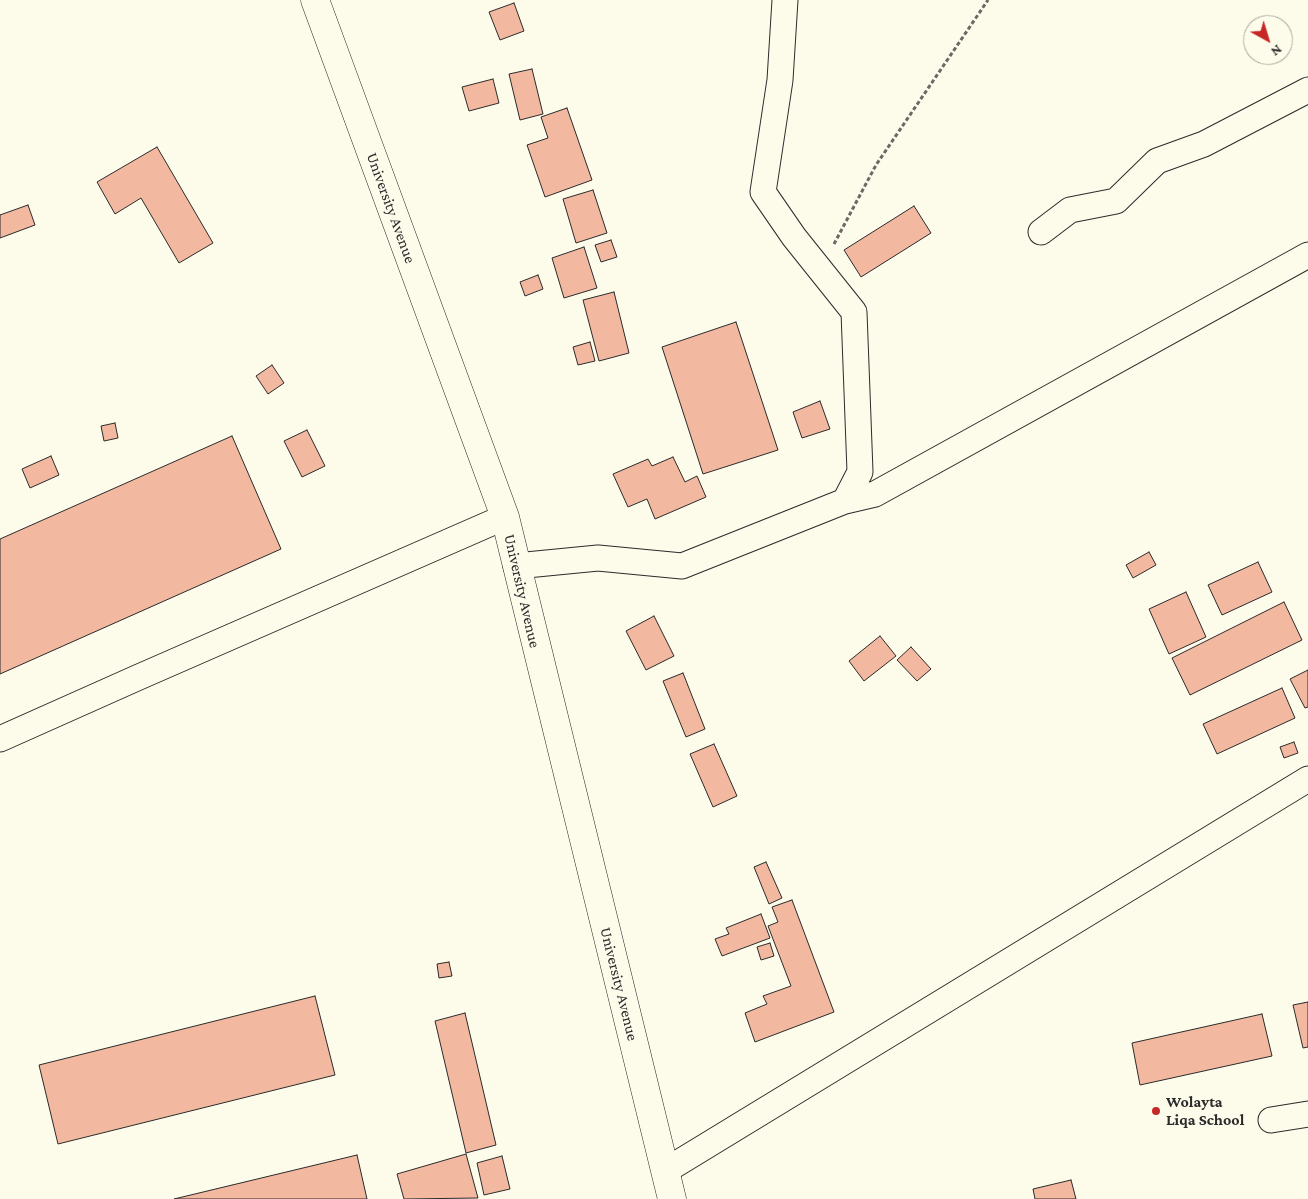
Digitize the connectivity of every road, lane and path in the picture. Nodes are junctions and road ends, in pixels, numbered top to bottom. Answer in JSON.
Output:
{"nodes":[{"id":1,"x":315,"y":0,"type":"edge"},
{"id":2,"x":785,"y":0,"type":"edge"},
{"id":3,"x":988,"y":0,"type":"edge"},
{"id":4,"x":1308,"y":90,"type":"edge"},
{"id":5,"x":1041,"y":232,"type":"dead end"},
{"id":6,"x":1308,"y":255,"type":"edge"},
{"id":7,"x":819,"y":268,"type":"junction"},
{"id":8,"x":845,"y":501,"type":"junction"},
{"id":9,"x":505,"y":517,"type":"junction"},
{"id":10,"x":516,"y":566,"type":"junction"},
{"id":11,"x":0,"y":739,"type":"edge"},
{"id":12,"x":1308,"y":779,"type":"edge"},
{"id":13,"x":1308,"y":1114,"type":"edge"},
{"id":14,"x":1271,"y":1120,"type":"dead end"},
{"id":15,"x":665,"y":1171,"type":"junction"},
{"id":16,"x":672,"y":1199,"type":"edge"}],
"edges":[{"from":1,"to":9,"type":"highway","name":"University Avenue"},
{"from":2,"to":7,"type":"street"},
{"from":3,"to":7,"type":"path"},
{"from":4,"to":5,"type":"street"},
{"from":6,"to":8,"type":"street"},
{"from":7,"to":8,"type":"street"},
{"from":8,"to":10,"type":"street"},
{"from":9,"to":10,"type":"highway","name":"University Avenue"},
{"from":9,"to":11,"type":"street"},
{"from":10,"to":15,"type":"highway","name":"University Avenue"},
{"from":12,"to":15,"type":"street"},
{"from":13,"to":14,"type":"street"},
{"from":15,"to":16,"type":"highway","name":"University Avenue"}]}
